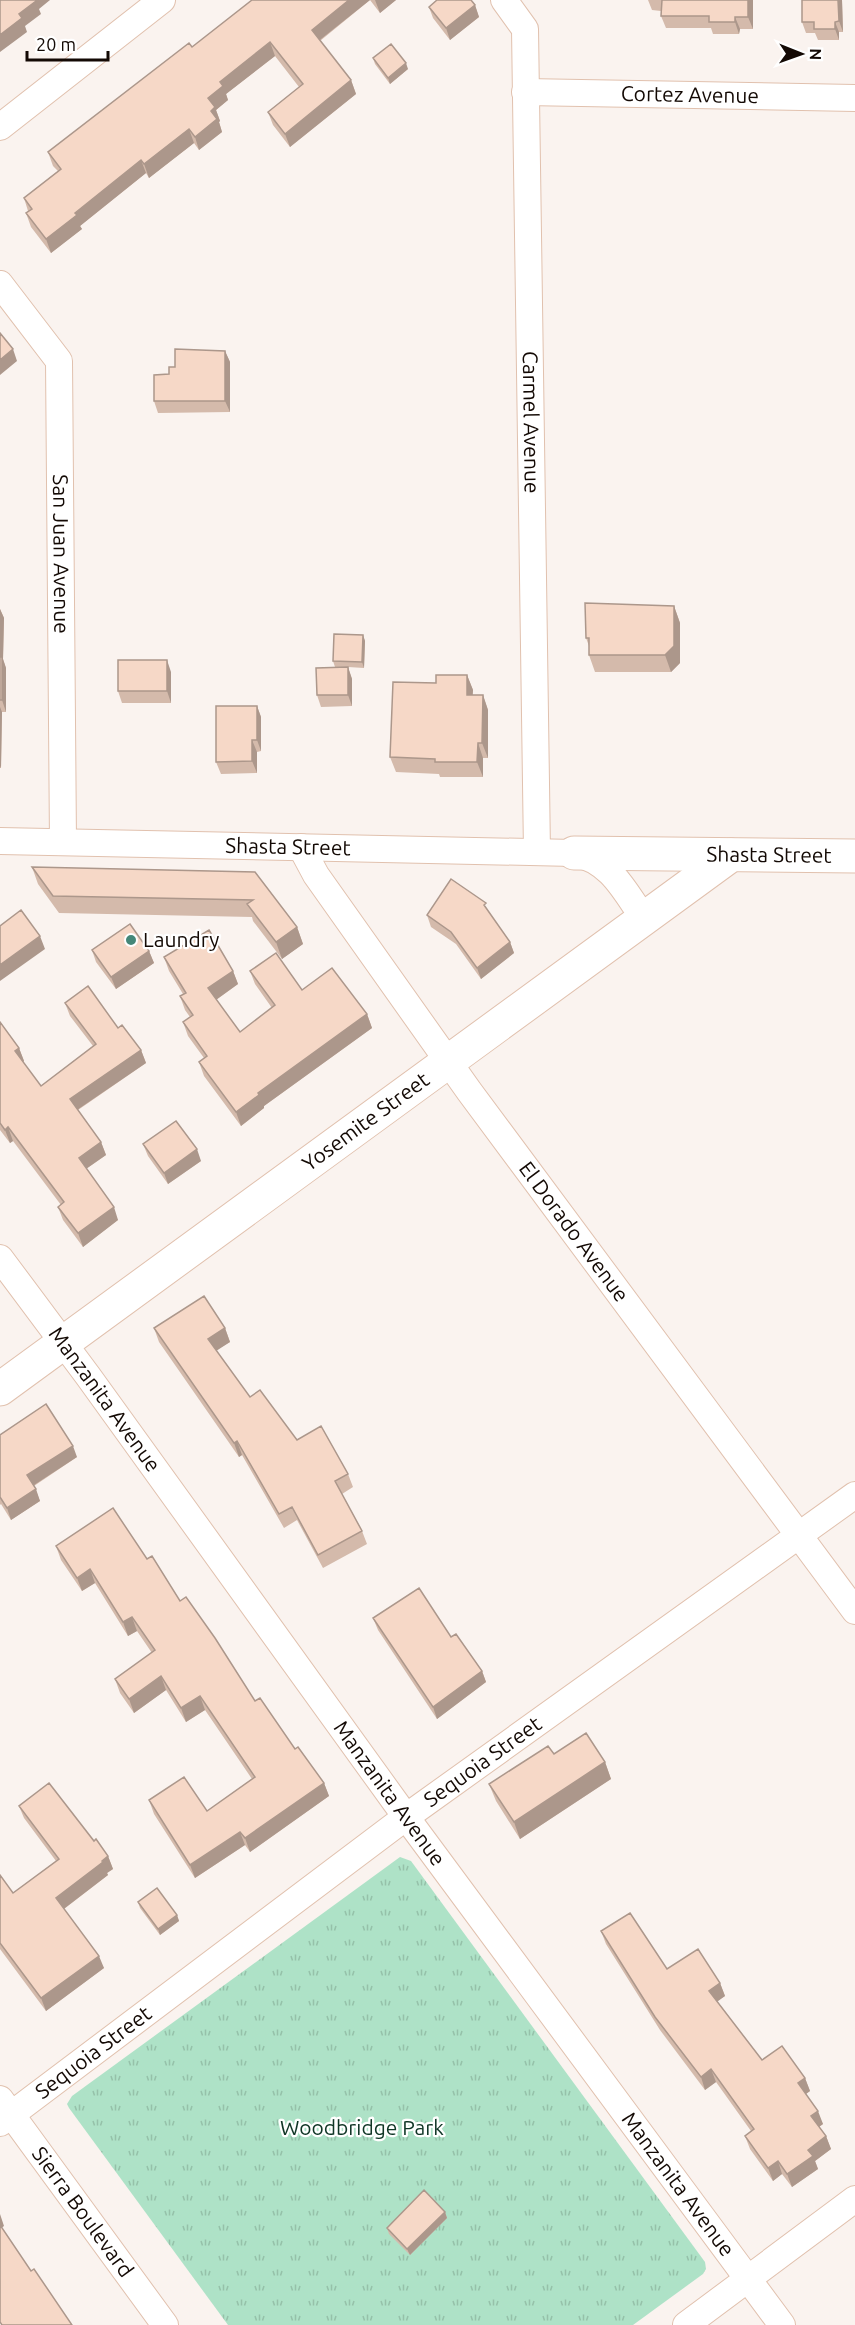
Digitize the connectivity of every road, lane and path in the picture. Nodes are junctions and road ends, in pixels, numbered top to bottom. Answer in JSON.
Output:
{"nodes":[{"id":1,"x":162,"y":0,"type":"edge"},
{"id":2,"x":504,"y":0,"type":"edge"},
{"id":3,"x":525,"y":92,"type":"junction"},
{"id":4,"x":855,"y":98,"type":"edge"},
{"id":5,"x":0,"y":127,"type":"edge"},
{"id":6,"x":0,"y":284,"type":"edge"},
{"id":7,"x":0,"y":841,"type":"edge"},
{"id":8,"x":63,"y":842,"type":"junction"},
{"id":9,"x":301,"y":847,"type":"junction"},
{"id":10,"x":537,"y":852,"type":"junction"},
{"id":11,"x":574,"y":853,"type":"junction"},
{"id":12,"x":732,"y":855,"type":"junction"},
{"id":13,"x":855,"y":856,"type":"edge"},
{"id":14,"x":644,"y":919,"type":"junction"},
{"id":15,"x":448,"y":1062,"type":"junction"},
{"id":16,"x":0,"y":1258,"type":"edge"},
{"id":17,"x":63,"y":1342,"type":"junction"},
{"id":18,"x":0,"y":1389,"type":"edge"},
{"id":19,"x":855,"y":1495,"type":"edge"},
{"id":20,"x":798,"y":1535,"type":"junction"},
{"id":21,"x":855,"y":1611,"type":"edge"},
{"id":22,"x":406,"y":1817,"type":"junction"},
{"id":23,"x":4,"y":2112,"type":"edge"},
{"id":24,"x":855,"y":2199,"type":"edge"},
{"id":25,"x":748,"y":2278,"type":"junction"},
{"id":26,"x":165,"y":2325,"type":"edge"},
{"id":27,"x":686,"y":2325,"type":"edge"},
{"id":28,"x":782,"y":2325,"type":"edge"}],
"edges":[{"from":1,"to":5,"type":"street"},
{"from":2,"to":3,"type":"street","name":"Carmel Avenue"},
{"from":3,"to":4,"type":"street","name":"Cortez Avenue"},
{"from":3,"to":10,"type":"street","name":"Carmel Avenue"},
{"from":6,"to":8,"type":"street","name":"San Juan Avenue"},
{"from":7,"to":8,"type":"street","name":"Shasta Street"},
{"from":8,"to":9,"type":"street","name":"Shasta Street"},
{"from":9,"to":10,"type":"street","name":"Shasta Street"},
{"from":9,"to":15,"type":"street","name":"El Dorado Avenue"},
{"from":10,"to":11,"type":"street","name":"Shasta Street"},
{"from":11,"to":12,"type":"street","name":"Shasta Street"},
{"from":11,"to":14,"type":"street","name":"Shasta Street"},
{"from":12,"to":13,"type":"street","name":"Shasta Street"},
{"from":12,"to":14,"type":"street","name":"Yosemite Street"},
{"from":14,"to":15,"type":"street","name":"Yosemite Street"},
{"from":15,"to":17,"type":"street","name":"Yosemite Street"},
{"from":15,"to":20,"type":"street","name":"El Dorado Avenue"},
{"from":16,"to":17,"type":"street","name":"Manzanita Avenue"},
{"from":17,"to":18,"type":"street","name":"Yosemite Street"},
{"from":17,"to":22,"type":"street","name":"Manzanita Avenue"},
{"from":19,"to":20,"type":"street","name":"Sequoia Street"},
{"from":20,"to":21,"type":"street","name":"El Dorado Avenue"},
{"from":20,"to":22,"type":"street","name":"Sequoia Street"},
{"from":22,"to":23,"type":"street","name":"Sequoia Street"},
{"from":22,"to":25,"type":"street","name":"Manzanita Avenue"},
{"from":23,"to":26,"type":"street","name":"Sierra Boulevard"},
{"from":24,"to":25,"type":"street"},
{"from":25,"to":27,"type":"street"},
{"from":25,"to":28,"type":"street","name":"Manzanita Avenue"}]}
